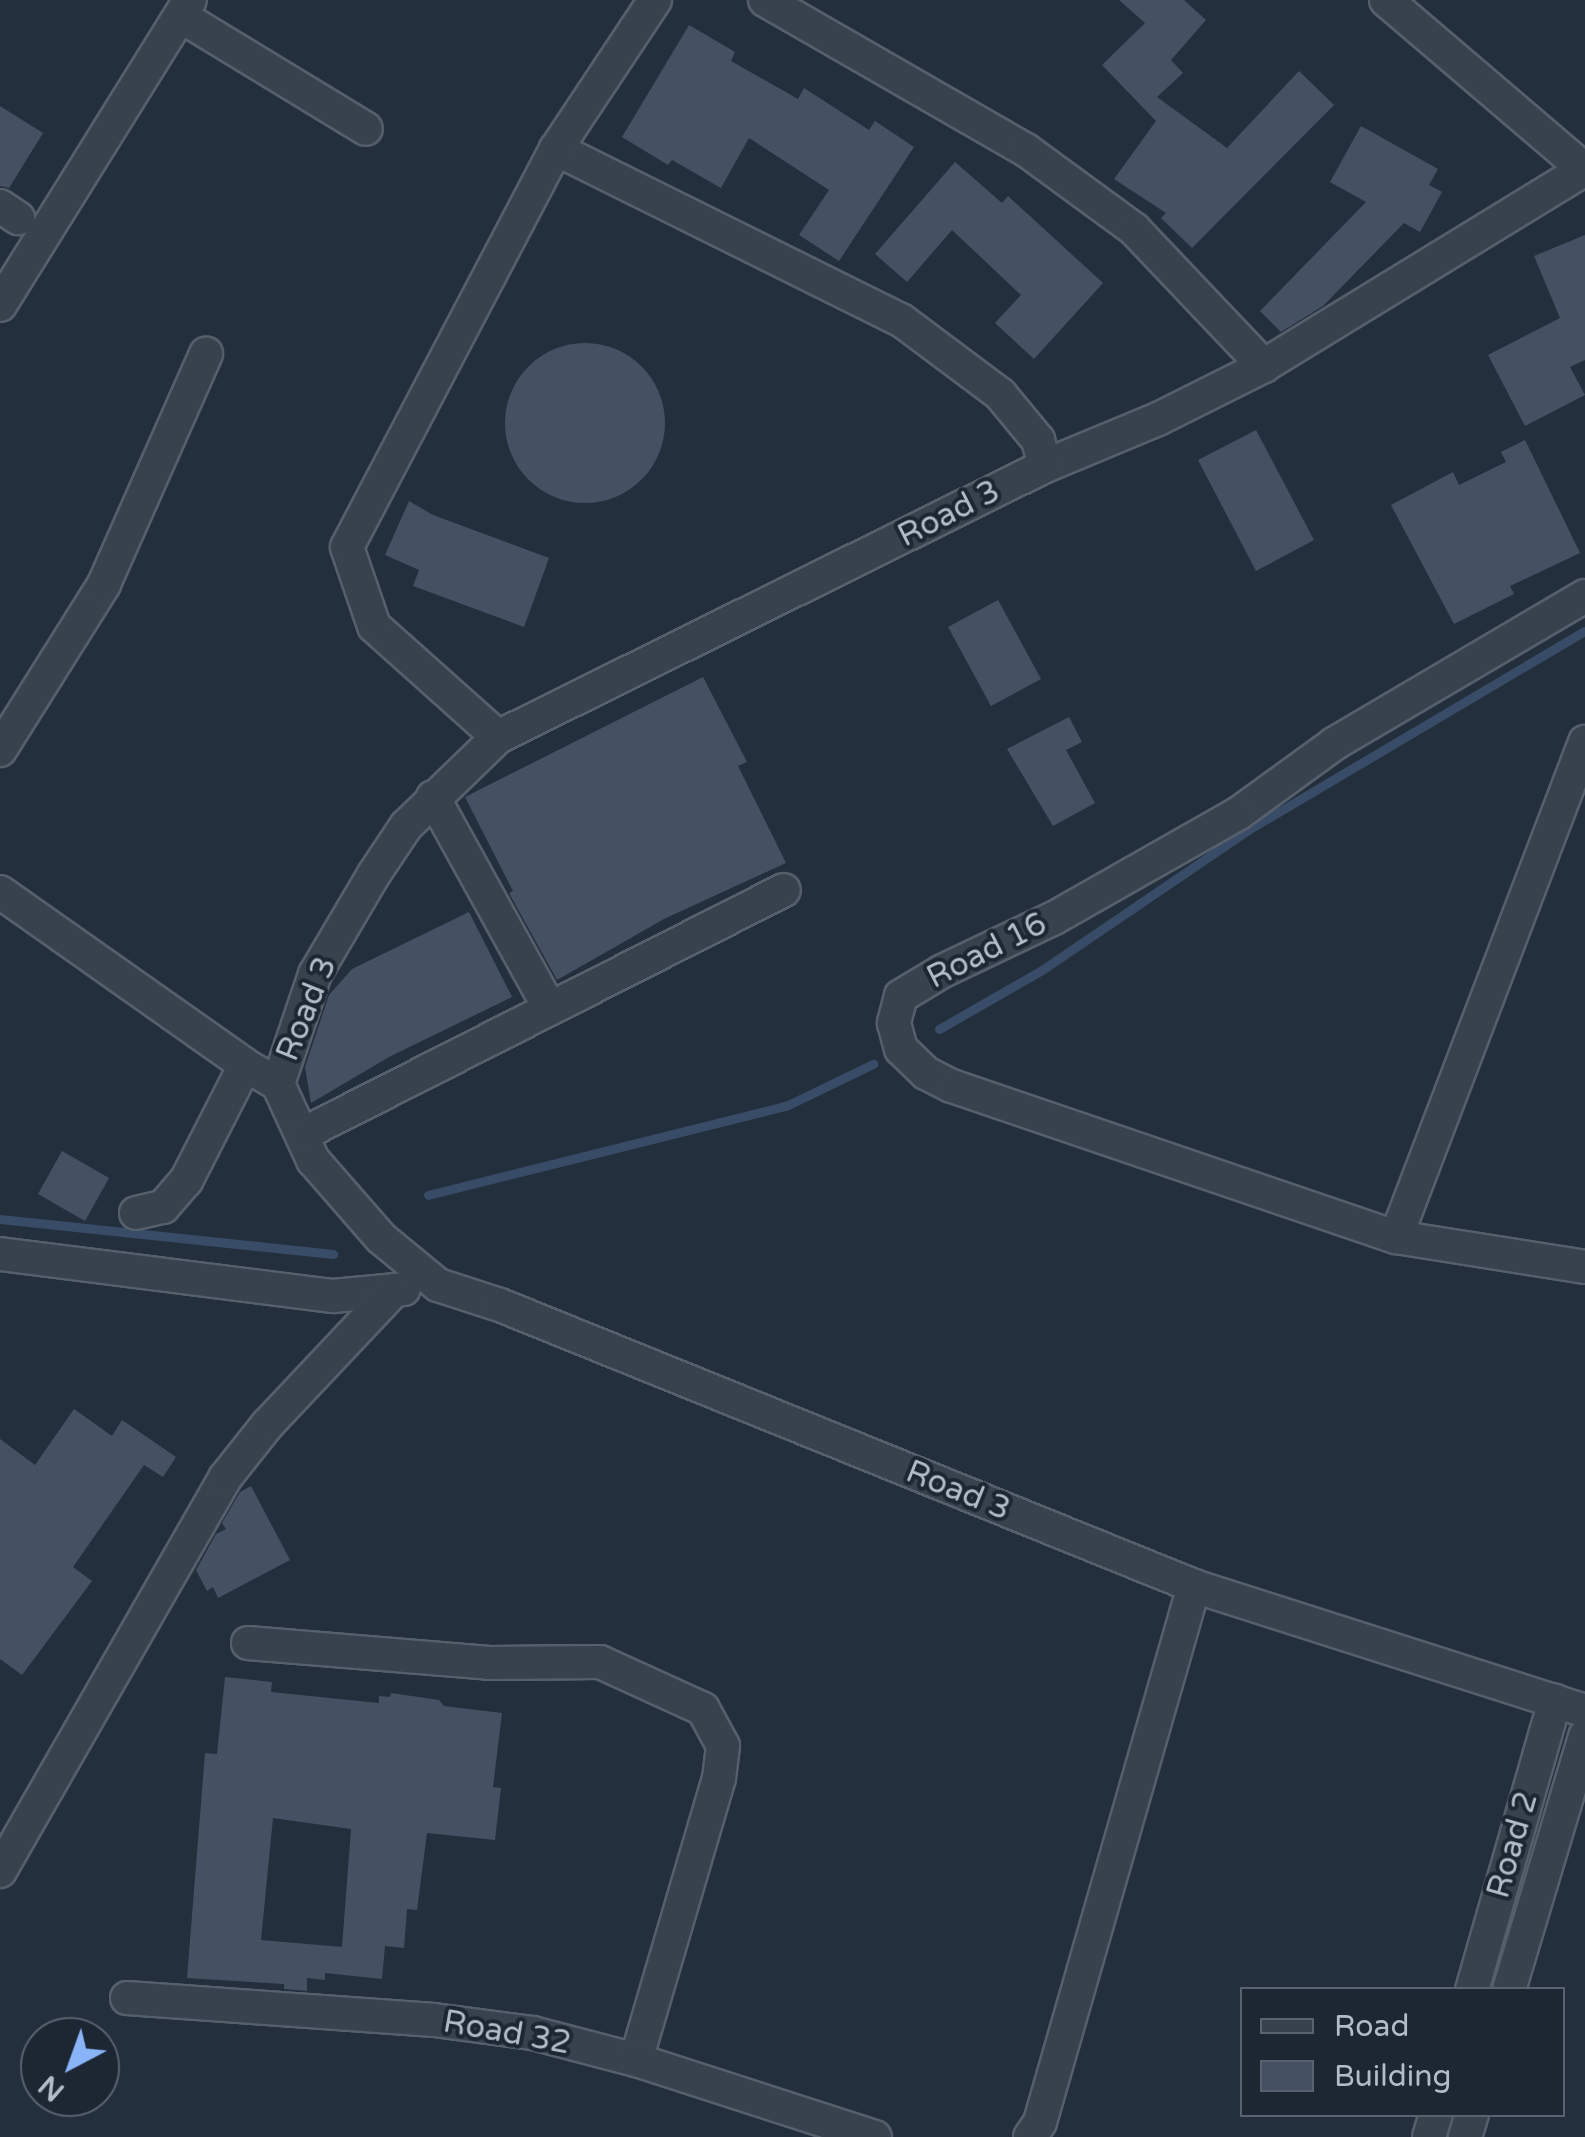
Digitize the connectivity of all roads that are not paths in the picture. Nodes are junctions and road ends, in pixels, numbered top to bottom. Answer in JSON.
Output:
{"nodes":[{"id":1,"x":655,"y":0,"type":"edge"},
{"id":2,"x":765,"y":0,"type":"edge"},
{"id":3,"x":1386,"y":0,"type":"edge"},
{"id":4,"x":186,"y":8,"type":"edge"},
{"id":5,"x":366,"y":129,"type":"dead end"},
{"id":6,"x":556,"y":149,"type":"junction"},
{"id":7,"x":1585,"y":170,"type":"edge"},
{"id":8,"x":0,"y":305,"type":"edge"},
{"id":9,"x":206,"y":354,"type":"dead end"},
{"id":10,"x":1264,"y":366,"type":"junction"},
{"id":11,"x":1045,"y":466,"type":"junction"},
{"id":12,"x":1585,"y":596,"type":"edge"},
{"id":13,"x":498,"y":738,"type":"junction"},
{"id":14,"x":1585,"y":742,"type":"edge"},
{"id":15,"x":0,"y":750,"type":"edge"},
{"id":16,"x":433,"y":797,"type":"junction"},
{"id":17,"x":784,"y":890,"type":"dead end"},
{"id":18,"x":0,"y":892,"type":"edge"},
{"id":19,"x":550,"y":1008,"type":"junction"},
{"id":20,"x":245,"y":1065,"type":"junction"},
{"id":21,"x":278,"y":1084,"type":"junction"},
{"id":22,"x":303,"y":1134,"type":"junction"},
{"id":23,"x":136,"y":1213,"type":"dead end"},
{"id":24,"x":1396,"y":1237,"type":"junction"},
{"id":25,"x":0,"y":1254,"type":"edge"},
{"id":26,"x":1585,"y":1267,"type":"edge"},
{"id":27,"x":438,"y":1284,"type":"junction"},
{"id":28,"x":394,"y":1290,"type":"junction"},
{"id":29,"x":1194,"y":1586,"type":"junction"},
{"id":30,"x":248,"y":1644,"type":"dead end"},
{"id":31,"x":1570,"y":1706,"type":"edge"},
{"id":32,"x":1585,"y":1736,"type":"edge"},
{"id":33,"x":0,"y":1870,"type":"edge"},
{"id":34,"x":1473,"y":1987,"type":"edge"},
{"id":35,"x":1511,"y":1987,"type":"edge"},
{"id":36,"x":127,"y":1998,"type":"dead end"},
{"id":37,"x":636,"y":2060,"type":"junction"},
{"id":38,"x":874,"y":2137,"type":"edge"},
{"id":39,"x":1030,"y":2137,"type":"edge"}],
"edges":[{"from":1,"to":6,"type":"street"},
{"from":2,"to":10,"type":"street"},
{"from":3,"to":7,"type":"street"},
{"from":4,"to":5,"type":"street"},
{"from":4,"to":8,"type":"street"},
{"from":6,"to":11,"type":"street"},
{"from":6,"to":13,"type":"street"},
{"from":7,"to":10,"type":"street","name":"Road 3"},
{"from":9,"to":15,"type":"street"},
{"from":10,"to":11,"type":"street","name":"Road 3"},
{"from":11,"to":13,"type":"street","name":"Road 3"},
{"from":12,"to":24,"type":"street","name":"Road 16"},
{"from":13,"to":16,"type":"street","name":"Road 3"},
{"from":14,"to":24,"type":"street"},
{"from":16,"to":19,"type":"street"},
{"from":16,"to":21,"type":"street","name":"Road 3"},
{"from":17,"to":19,"type":"street"},
{"from":18,"to":20,"type":"street"},
{"from":19,"to":22,"type":"street"},
{"from":20,"to":21,"type":"street"},
{"from":20,"to":23,"type":"street"},
{"from":21,"to":22,"type":"street","name":"Road 3"},
{"from":22,"to":27,"type":"street","name":"Road 3"},
{"from":24,"to":26,"type":"street","name":"Road 16"},
{"from":25,"to":28,"type":"street"},
{"from":27,"to":28,"type":"street"},
{"from":27,"to":29,"type":"street","name":"Road 3"},
{"from":28,"to":33,"type":"street"},
{"from":29,"to":31,"type":"street","name":"Road 3"},
{"from":29,"to":39,"type":"street"},
{"from":30,"to":37,"type":"street"},
{"from":31,"to":34,"type":"street","name":"Road 2"},
{"from":32,"to":35,"type":"street","name":"Road 2"},
{"from":36,"to":37,"type":"street","name":"Road 32"},
{"from":37,"to":38,"type":"street","name":"Road 32"}]}
